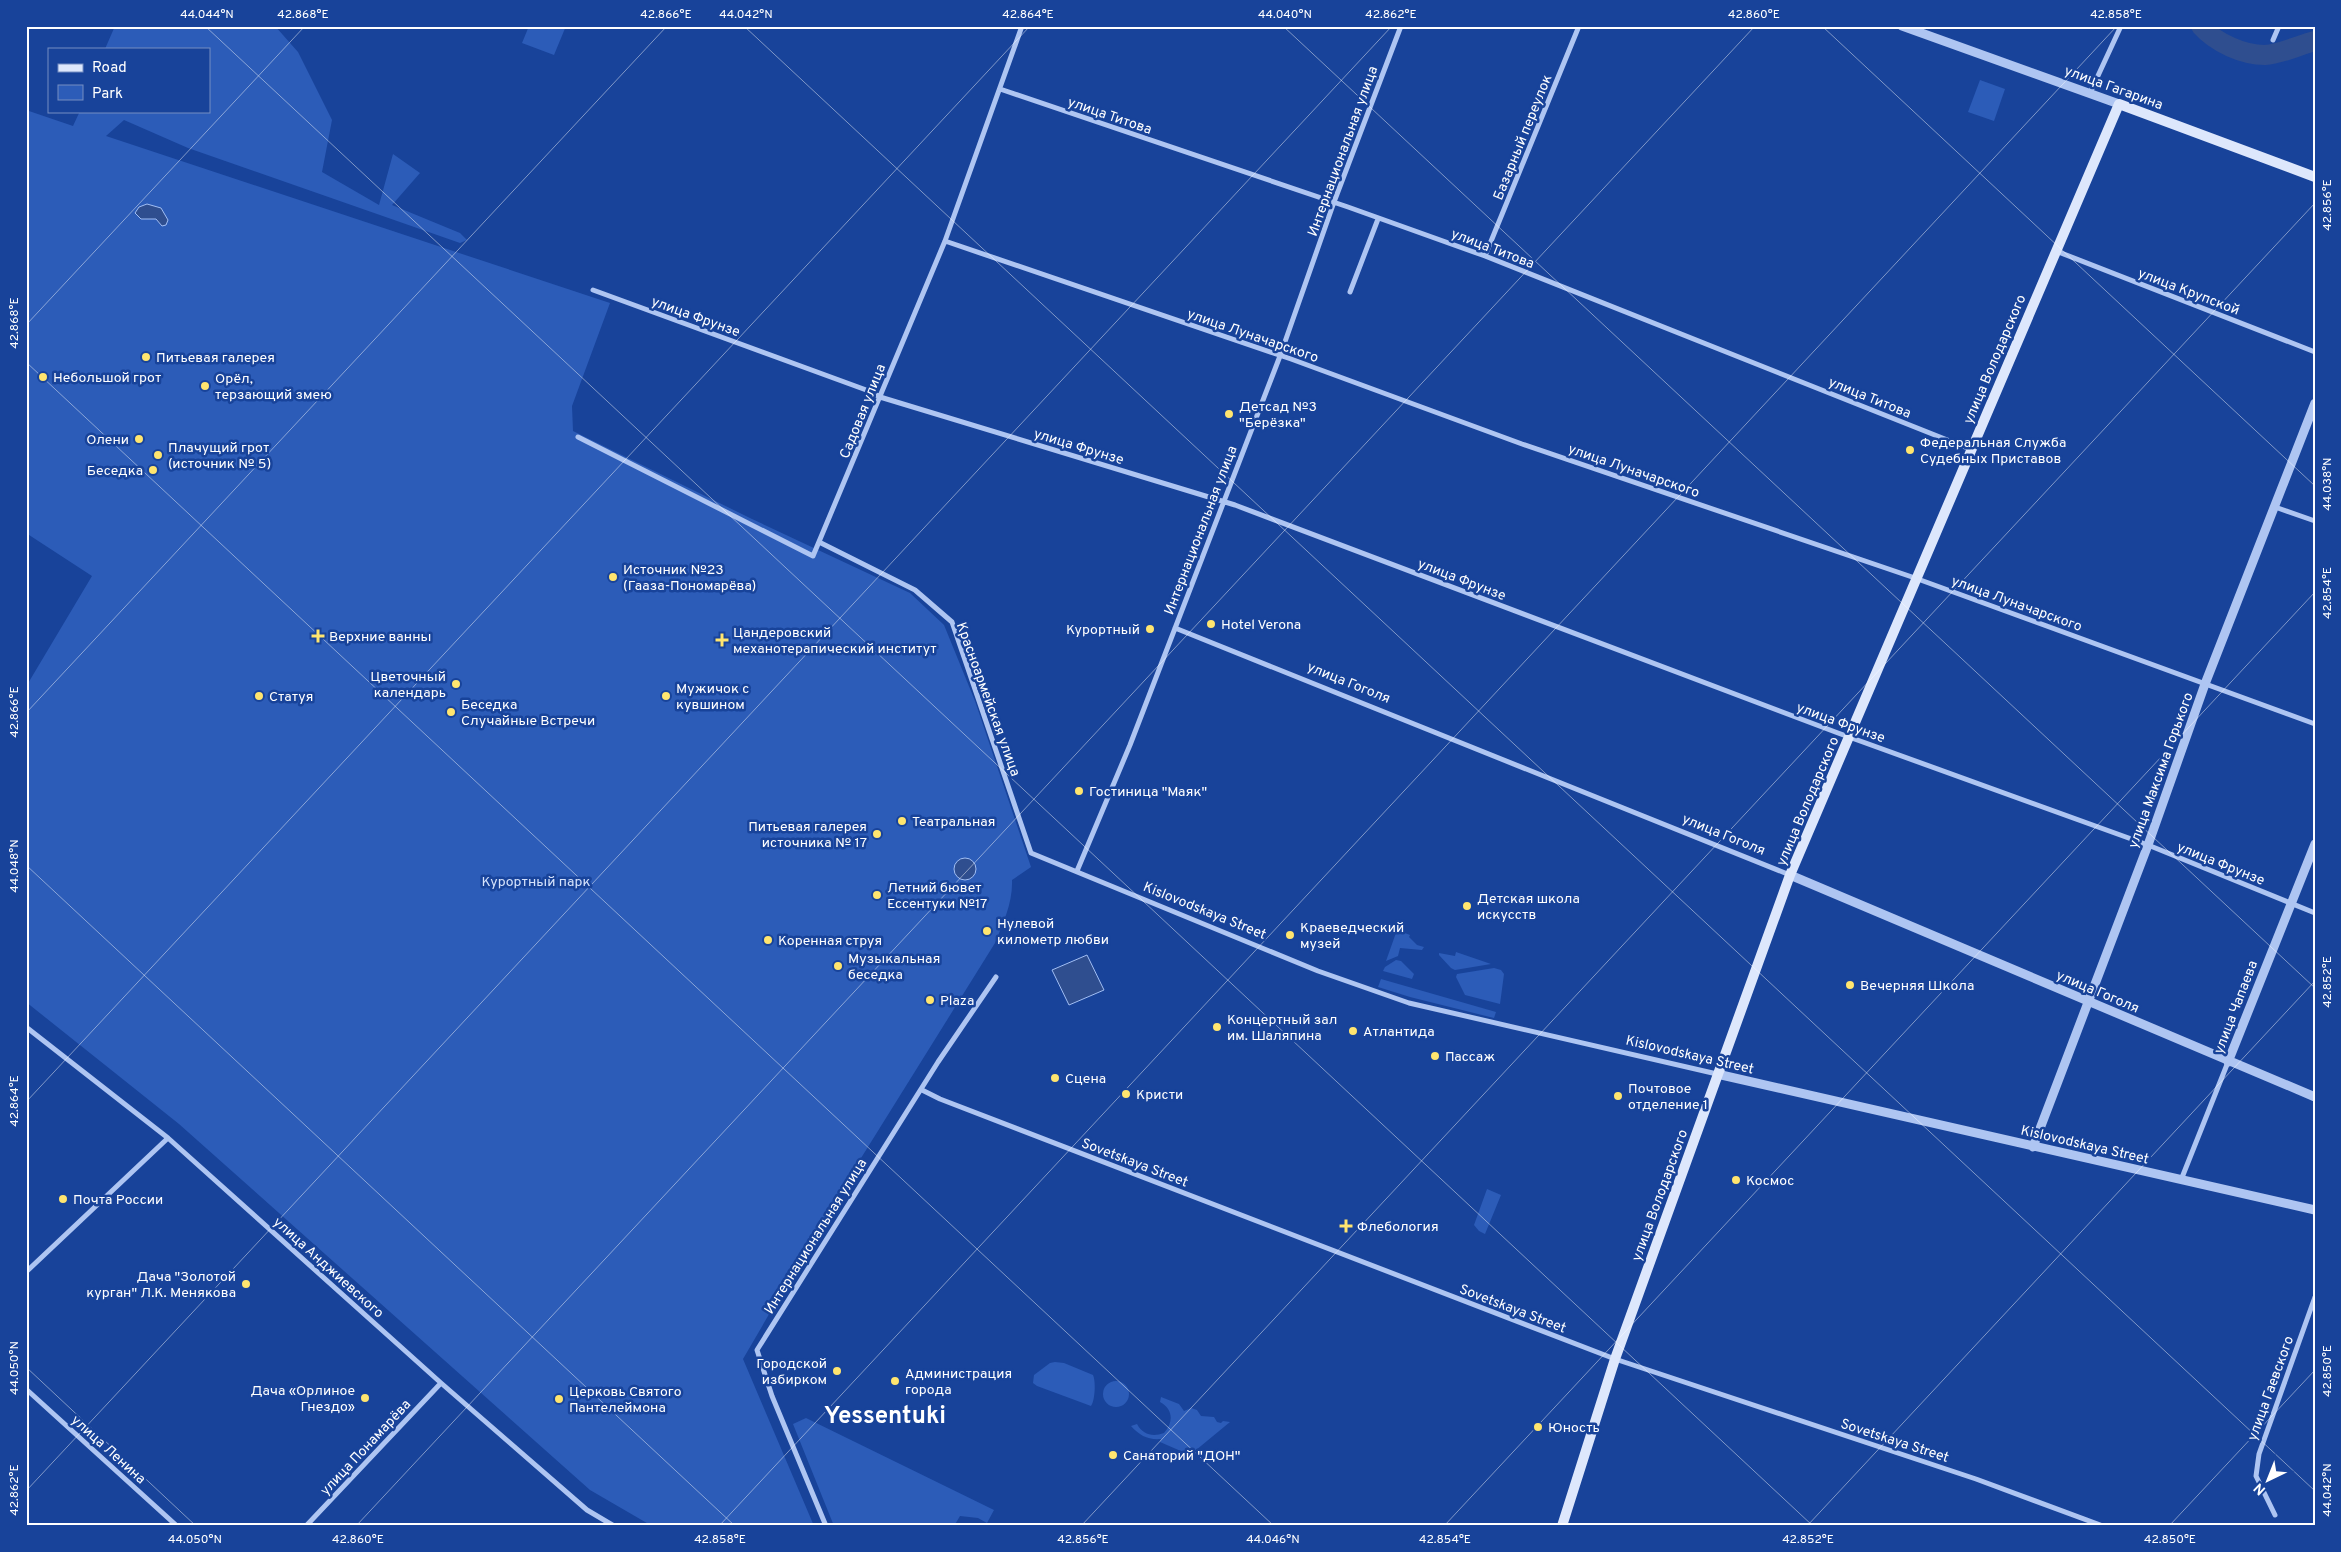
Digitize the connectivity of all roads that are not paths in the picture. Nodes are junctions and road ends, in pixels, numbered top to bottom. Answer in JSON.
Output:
{"nodes":[{"id":1,"x":1022,"y":26,"type":"edge"},
{"id":2,"x":1400,"y":26,"type":"edge"},
{"id":3,"x":1579,"y":26,"type":"edge"},
{"id":4,"x":1902,"y":26,"type":"edge"},
{"id":5,"x":2121,"y":26,"type":"edge"},
{"id":6,"x":2279,"y":26,"type":"edge"},
{"id":7,"x":2274,"y":40,"type":"dead end"},
{"id":8,"x":1000,"y":89,"type":"junction"},
{"id":9,"x":2090,"y":93,"type":"junction"},
{"id":10,"x":2119,"y":104,"type":"junction"},
{"id":11,"x":2315,"y":177,"type":"edge"},
{"id":12,"x":1334,"y":202,"type":"junction"},
{"id":13,"x":1378,"y":219,"type":"junction"},
{"id":14,"x":945,"y":241,"type":"junction"},
{"id":15,"x":2056,"y":251,"type":"junction"},
{"id":16,"x":1486,"y":256,"type":"junction"},
{"id":17,"x":593,"y":290,"type":"dead end"},
{"id":18,"x":1350,"y":292,"type":"dead end"},
{"id":19,"x":2315,"y":352,"type":"edge"},
{"id":20,"x":1280,"y":356,"type":"junction"},
{"id":21,"x":880,"y":397,"type":"junction"},
{"id":22,"x":2315,"y":403,"type":"edge"},
{"id":23,"x":578,"y":437,"type":"dead end"},
{"id":24,"x":1970,"y":449,"type":"junction"},
{"id":25,"x":1222,"y":502,"type":"junction"},
{"id":26,"x":2275,"y":507,"type":"junction"},
{"id":27,"x":2315,"y":521,"type":"edge"},
{"id":28,"x":820,"y":543,"type":"junction"},
{"id":29,"x":1915,"y":578,"type":"junction"},
{"id":30,"x":1175,"y":628,"type":"junction"},
{"id":31,"x":2205,"y":684,"type":"junction"},
{"id":32,"x":2315,"y":724,"type":"edge"},
{"id":33,"x":1848,"y":737,"type":"junction"},
{"id":34,"x":2315,"y":844,"type":"edge"},
{"id":35,"x":2148,"y":845,"type":"junction"},
{"id":36,"x":1077,"y":871,"type":"junction"},
{"id":37,"x":1790,"y":875,"type":"junction"},
{"id":38,"x":2290,"y":903,"type":"junction"},
{"id":39,"x":2315,"y":913,"type":"edge"},
{"id":40,"x":996,"y":977,"type":"dead end"},
{"id":41,"x":2088,"y":1002,"type":"junction"},
{"id":42,"x":26,"y":1027,"type":"edge"},
{"id":43,"x":2228,"y":1062,"type":"junction"},
{"id":44,"x":1717,"y":1074,"type":"junction"},
{"id":45,"x":922,"y":1090,"type":"junction"},
{"id":46,"x":2315,"y":1098,"type":"edge"},
{"id":47,"x":168,"y":1138,"type":"junction"},
{"id":48,"x":2033,"y":1146,"type":"junction"},
{"id":49,"x":2181,"y":1180,"type":"junction"},
{"id":50,"x":2315,"y":1210,"type":"edge"},
{"id":51,"x":26,"y":1272,"type":"edge"},
{"id":52,"x":2315,"y":1297,"type":"edge"},
{"id":53,"x":1615,"y":1359,"type":"junction"},
{"id":54,"x":441,"y":1383,"type":"junction"},
{"id":55,"x":26,"y":1389,"type":"edge"},
{"id":56,"x":2275,"y":1515,"type":"dead end"},
{"id":57,"x":177,"y":1526,"type":"edge"},
{"id":58,"x":306,"y":1526,"type":"edge"},
{"id":59,"x":614,"y":1526,"type":"edge"},
{"id":60,"x":826,"y":1526,"type":"edge"},
{"id":61,"x":1562,"y":1526,"type":"edge"},
{"id":62,"x":2103,"y":1526,"type":"edge"}],
"edges":[{"from":1,"to":8,"type":"street","name":"Садовая улица"},
{"from":2,"to":12,"type":"street","name":"Интернациональная улица"},
{"from":3,"to":16,"type":"street","name":"Базарный переулок"},
{"from":4,"to":9,"type":"street","name":"улица Гагарина"},
{"from":5,"to":9,"type":"street"},
{"from":6,"to":7,"type":"street"},
{"from":8,"to":12,"type":"street","name":"улица Титова"},
{"from":8,"to":14,"type":"street","name":"Садовая улица"},
{"from":9,"to":10,"type":"street","name":"улица Гагарина"},
{"from":10,"to":11,"type":"main road","name":"улица Гагарина"},
{"from":10,"to":15,"type":"main road","name":"улица Володарского"},
{"from":12,"to":13,"type":"street","name":"улица Титова"},
{"from":12,"to":20,"type":"street","name":"Интернациональная улица"},
{"from":13,"to":16,"type":"street","name":"улица Титова"},
{"from":13,"to":18,"type":"street"},
{"from":14,"to":20,"type":"street","name":"улица Луначарского"},
{"from":14,"to":21,"type":"street","name":"Садовая улица"},
{"from":15,"to":19,"type":"street","name":"улица Крупской"},
{"from":15,"to":24,"type":"main road","name":"улица Володарского"},
{"from":16,"to":24,"type":"street","name":"улица Титова"},
{"from":17,"to":21,"type":"street","name":"улица Фрунзе"},
{"from":20,"to":25,"type":"street","name":"Интернациональная улица"},
{"from":20,"to":29,"type":"street","name":"улица Луначарского"},
{"from":21,"to":25,"type":"street","name":"улица Фрунзе"},
{"from":21,"to":28,"type":"street","name":"Садовая улица"},
{"from":22,"to":26,"type":"street","name":"улица Максима Горького"},
{"from":23,"to":28,"type":"street"},
{"from":24,"to":29,"type":"main road","name":"улица Володарского"},
{"from":25,"to":30,"type":"street","name":"Интернациональная улица"},
{"from":25,"to":33,"type":"street","name":"улица Фрунзе"},
{"from":26,"to":27,"type":"street"},
{"from":26,"to":31,"type":"street","name":"улица Максима Горького"},
{"from":28,"to":36,"type":"street","name":"Красноармейская улица"},
{"from":29,"to":31,"type":"street","name":"улица Луначарского"},
{"from":29,"to":33,"type":"main road","name":"улица Володарского"},
{"from":30,"to":36,"type":"street","name":"Интернациональная улица"},
{"from":30,"to":37,"type":"street","name":"улица Гоголя"},
{"from":31,"to":32,"type":"street","name":"улица Луначарского"},
{"from":31,"to":35,"type":"street","name":"улица Максима Горького"},
{"from":33,"to":35,"type":"street","name":"улица Фрунзе"},
{"from":33,"to":37,"type":"main road","name":"улица Володарского"},
{"from":34,"to":38,"type":"street","name":"улица Чапаева"},
{"from":35,"to":38,"type":"street","name":"улица Фрунзе"},
{"from":35,"to":41,"type":"street","name":"улица Максима Горького"},
{"from":36,"to":44,"type":"street","name":"Kislovodskaya Street"},
{"from":37,"to":41,"type":"street","name":"улица Гоголя"},
{"from":37,"to":44,"type":"main road","name":"улица Володарского"},
{"from":38,"to":39,"type":"street","name":"улица Фрунзе"},
{"from":38,"to":43,"type":"street","name":"улица Чапаева"},
{"from":40,"to":45,"type":"street","name":"Интернациональная улица"},
{"from":41,"to":43,"type":"street","name":"улица Гоголя"},
{"from":41,"to":48,"type":"street","name":"улица Максима Горького"},
{"from":42,"to":47,"type":"street","name":"улица Анджиевского"},
{"from":43,"to":46,"type":"street","name":"улица Гоголя"},
{"from":43,"to":49,"type":"street","name":"улица Чапаева"},
{"from":44,"to":48,"type":"street","name":"Kislovodskaya Street"},
{"from":44,"to":53,"type":"main road","name":"улица Володарского"},
{"from":45,"to":53,"type":"street","name":"Sovetskaya Street"},
{"from":45,"to":60,"type":"street","name":"Интернациональная улица"},
{"from":47,"to":51,"type":"street"},
{"from":47,"to":54,"type":"street","name":"улица Анджиевского"},
{"from":48,"to":49,"type":"street","name":"Kislovodskaya Street"},
{"from":49,"to":50,"type":"street","name":"Kislovodskaya Street"},
{"from":52,"to":56,"type":"street","name":"улица Гаевского"},
{"from":53,"to":61,"type":"main road","name":"улица Володарского"},
{"from":53,"to":62,"type":"street","name":"Sovetskaya Street"},
{"from":54,"to":58,"type":"street","name":"улица Понамарёва"},
{"from":54,"to":59,"type":"street","name":"улица Анджиевского"},
{"from":55,"to":57,"type":"street","name":"улица Ленина"}]}
